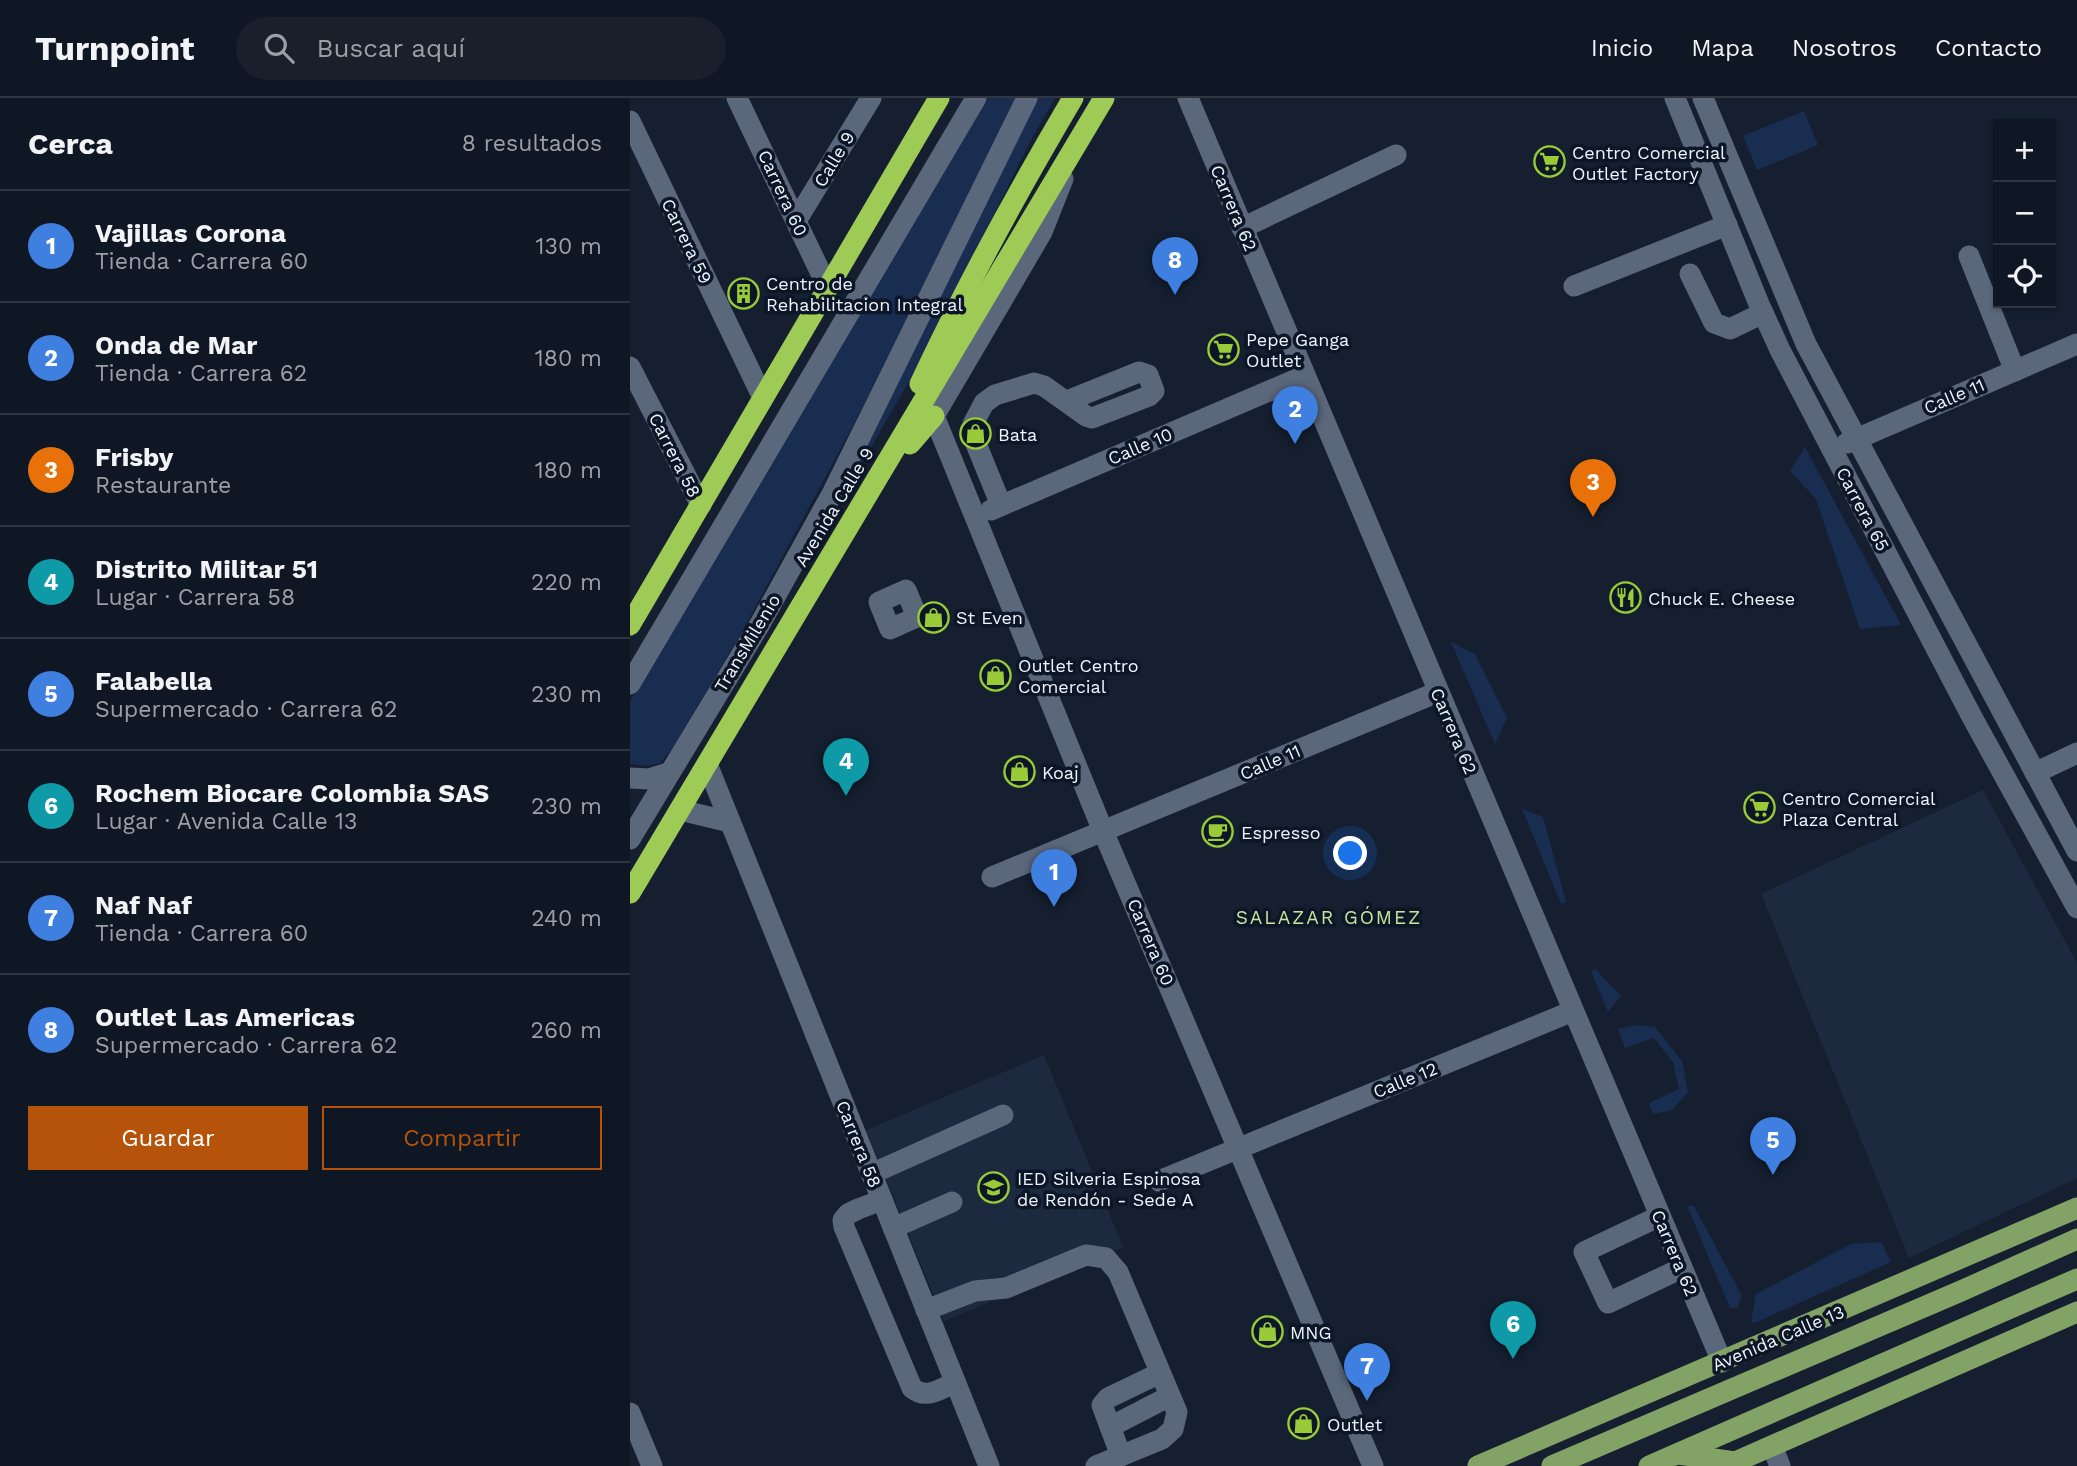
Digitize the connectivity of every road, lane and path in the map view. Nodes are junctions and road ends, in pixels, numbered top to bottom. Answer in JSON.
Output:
{"nodes":[{"id":1,"x":737,"y":98,"type":"edge"},
{"id":2,"x":871,"y":98,"type":"edge"},
{"id":3,"x":939,"y":98,"type":"edge"},
{"id":4,"x":976,"y":98,"type":"edge"},
{"id":5,"x":1027,"y":98,"type":"edge"},
{"id":6,"x":1073,"y":98,"type":"edge"},
{"id":7,"x":1104,"y":98,"type":"edge"},
{"id":8,"x":1188,"y":98,"type":"edge"},
{"id":9,"x":1675,"y":98,"type":"edge"},
{"id":10,"x":1703,"y":98,"type":"edge"},
{"id":11,"x":630,"y":121,"type":"edge"},
{"id":12,"x":1076,"y":144,"type":"junction"},
{"id":13,"x":1396,"y":155,"type":"dead end"},
{"id":14,"x":796,"y":221,"type":"junction"},
{"id":15,"x":1727,"y":225,"type":"junction"},
{"id":16,"x":1242,"y":228,"type":"junction"},
{"id":17,"x":1969,"y":256,"type":"dead end"},
{"id":18,"x":1690,"y":274,"type":"dead end"},
{"id":19,"x":1574,"y":286,"type":"dead end"},
{"id":20,"x":828,"y":288,"type":"junction"},
{"id":21,"x":1763,"y":313,"type":"junction"},
{"id":22,"x":1794,"y":320,"type":"junction"},
{"id":23,"x":1777,"y":343,"type":"junction"},
{"id":24,"x":2077,"y":344,"type":"edge"},
{"id":25,"x":630,"y":367,"type":"edge"},
{"id":26,"x":2015,"y":371,"type":"junction"},
{"id":27,"x":1304,"y":376,"type":"junction"},
{"id":28,"x":763,"y":398,"type":"junction"},
{"id":29,"x":1067,"y":401,"type":"dead end"},
{"id":30,"x":934,"y":416,"type":"junction"},
{"id":31,"x":1857,"y":438,"type":"junction"},
{"id":32,"x":1833,"y":450,"type":"junction"},
{"id":33,"x":872,"y":488,"type":"junction"},
{"id":34,"x":701,"y":505,"type":"junction"},
{"id":35,"x":1001,"y":505,"type":"junction"},
{"id":36,"x":975,"y":517,"type":"junction"},
{"id":37,"x":630,"y":625,"type":"edge"},
{"id":38,"x":630,"y":684,"type":"edge"},
{"id":39,"x":1438,"y":692,"type":"junction"},
{"id":40,"x":2077,"y":753,"type":"edge"},
{"id":41,"x":707,"y":764,"type":"junction"},
{"id":42,"x":668,"y":773,"type":"junction"},
{"id":43,"x":2035,"y":773,"type":"junction"},
{"id":44,"x":630,"y":778,"type":"edge"},
{"id":45,"x":680,"y":810,"type":"junction"},
{"id":46,"x":730,"y":822,"type":"junction"},
{"id":47,"x":631,"y":829,"type":"edge"},
{"id":48,"x":1103,"y":831,"type":"junction"},
{"id":49,"x":2077,"y":851,"type":"edge"},
{"id":50,"x":992,"y":877,"type":"dead end"},
{"id":51,"x":630,"y":893,"type":"edge"},
{"id":52,"x":2077,"y":908,"type":"edge"},
{"id":53,"x":1573,"y":1011,"type":"junction"},
{"id":54,"x":1003,"y":1115,"type":"dead end"},
{"id":55,"x":1238,"y":1149,"type":"junction"},
{"id":56,"x":871,"y":1174,"type":"junction"},
{"id":57,"x":1159,"y":1181,"type":"dead end"},
{"id":58,"x":882,"y":1200,"type":"junction"},
{"id":59,"x":952,"y":1202,"type":"dead end"},
{"id":60,"x":2077,"y":1208,"type":"edge"},
{"id":61,"x":1660,"y":1216,"type":"junction"},
{"id":62,"x":893,"y":1228,"type":"junction"},
{"id":63,"x":2077,"y":1238,"type":"edge"},
{"id":64,"x":1682,"y":1268,"type":"junction"},
{"id":65,"x":2077,"y":1279,"type":"edge"},
{"id":66,"x":926,"y":1310,"type":"junction"},
{"id":67,"x":2077,"y":1312,"type":"edge"},
{"id":68,"x":1714,"y":1366,"type":"junction"},
{"id":69,"x":1160,"y":1373,"type":"junction"},
{"id":70,"x":955,"y":1382,"type":"junction"},
{"id":71,"x":1170,"y":1396,"type":"junction"},
{"id":72,"x":630,"y":1413,"type":"edge"},
{"id":73,"x":1669,"y":1415,"type":"junction"},
{"id":74,"x":1110,"y":1427,"type":"junction"},
{"id":75,"x":1678,"y":1454,"type":"junction"},
{"id":76,"x":1121,"y":1456,"type":"junction"},
{"id":77,"x":1776,"y":1456,"type":"edge"},
{"id":78,"x":1731,"y":1464,"type":"edge"},
{"id":79,"x":652,"y":1466,"type":"edge"},
{"id":80,"x":989,"y":1466,"type":"edge"},
{"id":81,"x":1096,"y":1466,"type":"edge"},
{"id":82,"x":1373,"y":1466,"type":"edge"},
{"id":83,"x":1478,"y":1466,"type":"edge"},
{"id":84,"x":1552,"y":1466,"type":"edge"},
{"id":85,"x":1649,"y":1466,"type":"edge"}],
"edges":[{"from":1,"to":14,"type":"street","name":"Carrera 60"},
{"from":2,"to":14,"type":"street","name":"Calle 9"},
{"from":3,"to":20,"type":"highway"},
{"from":4,"to":38,"type":"street"},
{"from":5,"to":42,"type":"street","name":"TransMilenio"},
{"from":6,"to":33,"type":"highway"},
{"from":7,"to":12,"type":"highway","name":"Avenida Calle 9"},
{"from":8,"to":16,"type":"street","name":"Carrera 62"},
{"from":9,"to":15,"type":"street","name":"Carrera 65"},
{"from":10,"to":22,"type":"street","name":"Carrera 65"},
{"from":11,"to":28,"type":"street","name":"Carrera 59"},
{"from":12,"to":30,"type":"street","name":"Avenida Calle 9"},
{"from":12,"to":33,"type":"highway","name":"Avenida Calle 9"},
{"from":13,"to":16,"type":"street"},
{"from":14,"to":20,"type":"street","name":"Carrera 60"},
{"from":15,"to":19,"type":"street"},
{"from":15,"to":21,"type":"street","name":"Carrera 65"},
{"from":16,"to":27,"type":"street","name":"Carrera 62"},
{"from":17,"to":26,"type":"street"},
{"from":18,"to":21,"type":"street"},
{"from":20,"to":28,"type":"highway"},
{"from":21,"to":23,"type":"street","name":"Carrera 65"},
{"from":22,"to":23,"type":"street"},
{"from":22,"to":31,"type":"street","name":"Carrera 65"},
{"from":23,"to":32,"type":"street","name":"Carrera 65"},
{"from":24,"to":26,"type":"street","name":"Calle 11"},
{"from":25,"to":34,"type":"street","name":"Carrera 58"},
{"from":26,"to":31,"type":"street","name":"Calle 11"},
{"from":27,"to":35,"type":"street","name":"Calle 10"},
{"from":27,"to":39,"type":"street","name":"Carrera 62"},
{"from":28,"to":34,"type":"highway"},
{"from":29,"to":35,"type":"street"},
{"from":30,"to":33,"type":"highway"},
{"from":30,"to":36,"type":"street","name":"Carrera 60"},
{"from":31,"to":32,"type":"street","name":"Calle 11"},
{"from":31,"to":43,"type":"street","name":"Carrera 65"},
{"from":32,"to":52,"type":"street","name":"Carrera 65"},
{"from":33,"to":41,"type":"highway","name":"Avenida Calle 9"},
{"from":34,"to":37,"type":"highway"},
{"from":35,"to":36,"type":"street","name":"Calle 10"},
{"from":36,"to":48,"type":"street","name":"Carrera 60"},
{"from":39,"to":48,"type":"street","name":"Calle 11"},
{"from":39,"to":53,"type":"street","name":"Carrera 62"},
{"from":40,"to":43,"type":"street"},
{"from":41,"to":45,"type":"highway","name":"Avenida Calle 9"},
{"from":41,"to":46,"type":"street","name":"Carrera 58"},
{"from":42,"to":44,"type":"street"},
{"from":42,"to":47,"type":"street","name":"TransMilenio"},
{"from":43,"to":49,"type":"street","name":"Carrera 65"},
{"from":45,"to":46,"type":"street"},
{"from":45,"to":51,"type":"highway","name":"Avenida Calle 9"},
{"from":46,"to":56,"type":"street","name":"Carrera 58"},
{"from":48,"to":50,"type":"street","name":"Calle 11"},
{"from":48,"to":55,"type":"street","name":"Carrera 60"},
{"from":53,"to":55,"type":"street","name":"Calle 12"},
{"from":53,"to":61,"type":"street","name":"Carrera 62"},
{"from":54,"to":56,"type":"street"},
{"from":55,"to":57,"type":"street","name":"Calle 12"},
{"from":55,"to":82,"type":"street","name":"Carrera 60"},
{"from":56,"to":58,"type":"street","name":"Carrera 58"},
{"from":58,"to":62,"type":"street","name":"Carrera 58"},
{"from":58,"to":70,"type":"street"},
{"from":59,"to":62,"type":"street"},
{"from":60,"to":68,"type":"main road","name":"Avenida Calle 13"},
{"from":61,"to":64,"type":"street","name":"Carrera 62"},
{"from":61,"to":64,"type":"street"},
{"from":62,"to":66,"type":"street","name":"Carrera 58"},
{"from":63,"to":73,"type":"main road","name":"Avenida Calle 13"},
{"from":64,"to":68,"type":"street","name":"Carrera 62"},
{"from":65,"to":75,"type":"main road"},
{"from":66,"to":69,"type":"street"},
{"from":66,"to":70,"type":"street","name":"Carrera 58"},
{"from":67,"to":77,"type":"main road"},
{"from":68,"to":73,"type":"main road"},
{"from":68,"to":83,"type":"main road","name":"Avenida Calle 13"},
{"from":69,"to":71,"type":"street"},
{"from":69,"to":74,"type":"street"},
{"from":70,"to":80,"type":"street","name":"Carrera 58"},
{"from":71,"to":74,"type":"street"},
{"from":71,"to":76,"type":"street"},
{"from":72,"to":79,"type":"street"},
{"from":73,"to":84,"type":"main road","name":"Avenida Calle 13"},
{"from":74,"to":76,"type":"street"},
{"from":75,"to":78,"type":"main road"},
{"from":75,"to":85,"type":"main road"},
{"from":76,"to":81,"type":"street"},
{"from":77,"to":78,"type":"main road"}]}
